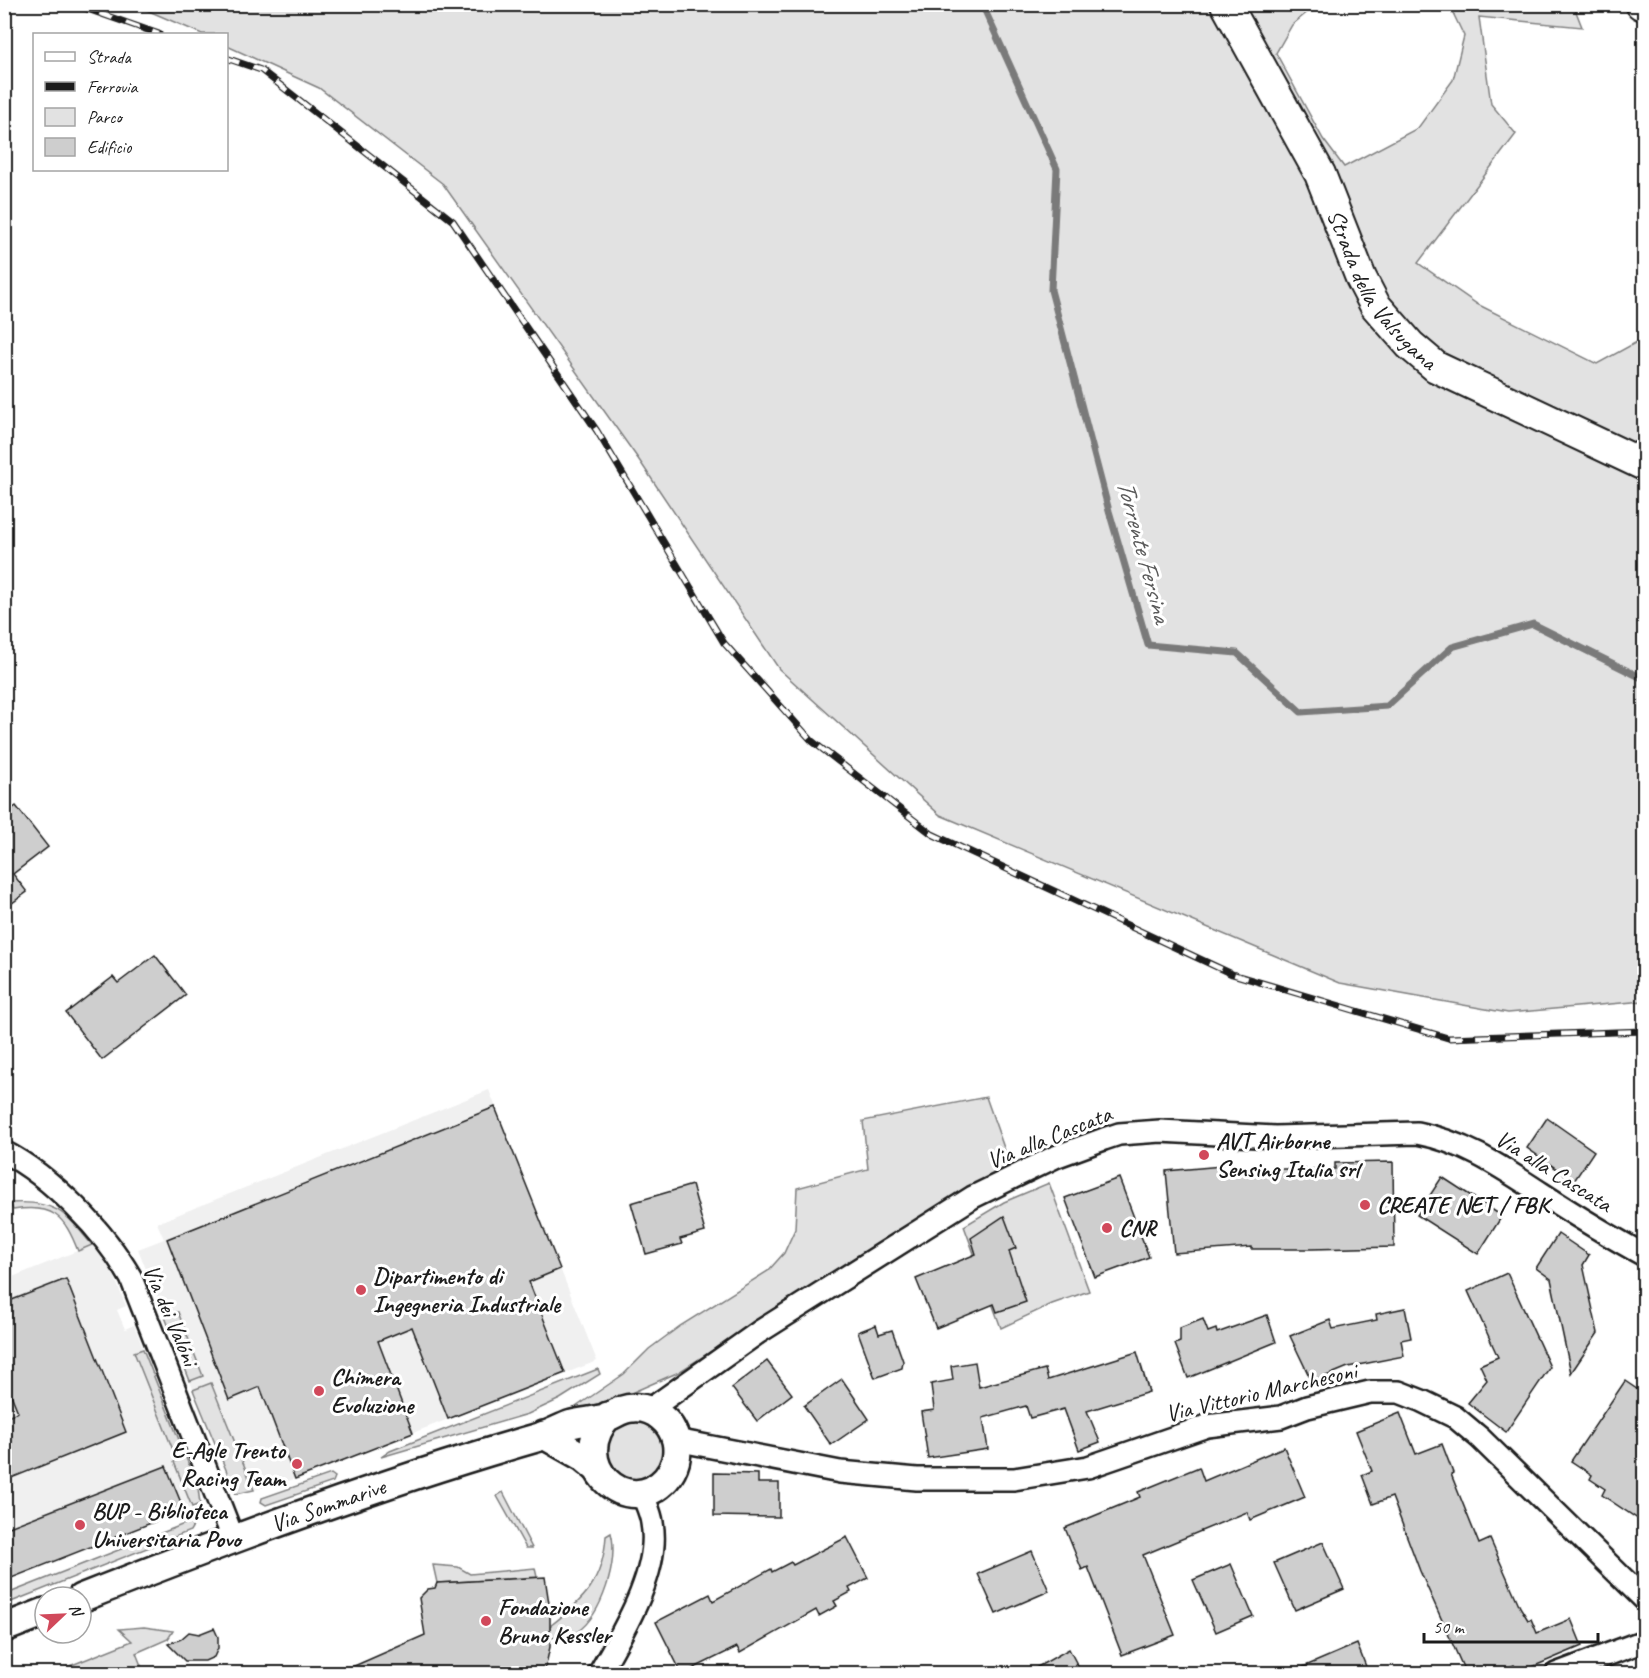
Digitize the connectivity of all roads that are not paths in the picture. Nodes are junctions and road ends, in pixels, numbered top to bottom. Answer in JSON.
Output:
{"nodes":[{"id":1,"x":1226,"y":4,"type":"edge"},
{"id":2,"x":1644,"y":465,"type":"edge"},
{"id":3,"x":4,"y":1152,"type":"edge"},
{"id":4,"x":1644,"y":1255,"type":"edge"},
{"id":5,"x":649,"y":1410,"type":"junction"},
{"id":6,"x":608,"y":1416,"type":"junction"},
{"id":7,"x":544,"y":1435,"type":"junction"},
{"id":8,"x":676,"y":1440,"type":"junction"},
{"id":9,"x":595,"y":1467,"type":"junction"},
{"id":10,"x":642,"y":1492,"type":"junction"},
{"id":11,"x":233,"y":1538,"type":"junction"},
{"id":12,"x":93,"y":1593,"type":"edge"},
{"id":13,"x":1644,"y":1599,"type":"edge"},
{"id":14,"x":33,"y":1617,"type":"edge"},
{"id":15,"x":4,"y":1628,"type":"edge"},
{"id":16,"x":1644,"y":1641,"type":"edge"},
{"id":17,"x":599,"y":1674,"type":"edge"},
{"id":18,"x":1556,"y":1674,"type":"edge"}],
"edges":[{"from":1,"to":2,"type":"main road","name":"Strada della Valsugana"},
{"from":3,"to":11,"type":"street","name":"Via dei Valóni"},
{"from":4,"to":5,"type":"street","name":"Via alla Cascata"},
{"from":5,"to":6,"type":"street"},
{"from":5,"to":8,"type":"street"},
{"from":6,"to":7,"type":"street","name":"Via Sommarive"},
{"from":6,"to":9,"type":"street"},
{"from":7,"to":9,"type":"street"},
{"from":7,"to":11,"type":"street","name":"Via Sommarive"},
{"from":8,"to":10,"type":"street"},
{"from":8,"to":13,"type":"street","name":"Via Vittorio Marchesoni"},
{"from":9,"to":10,"type":"street"},
{"from":10,"to":17,"type":"street"},
{"from":11,"to":12,"type":"street","name":"Via Sommarive"},
{"from":14,"to":15,"type":"street"},
{"from":16,"to":18,"type":"street"}]}
